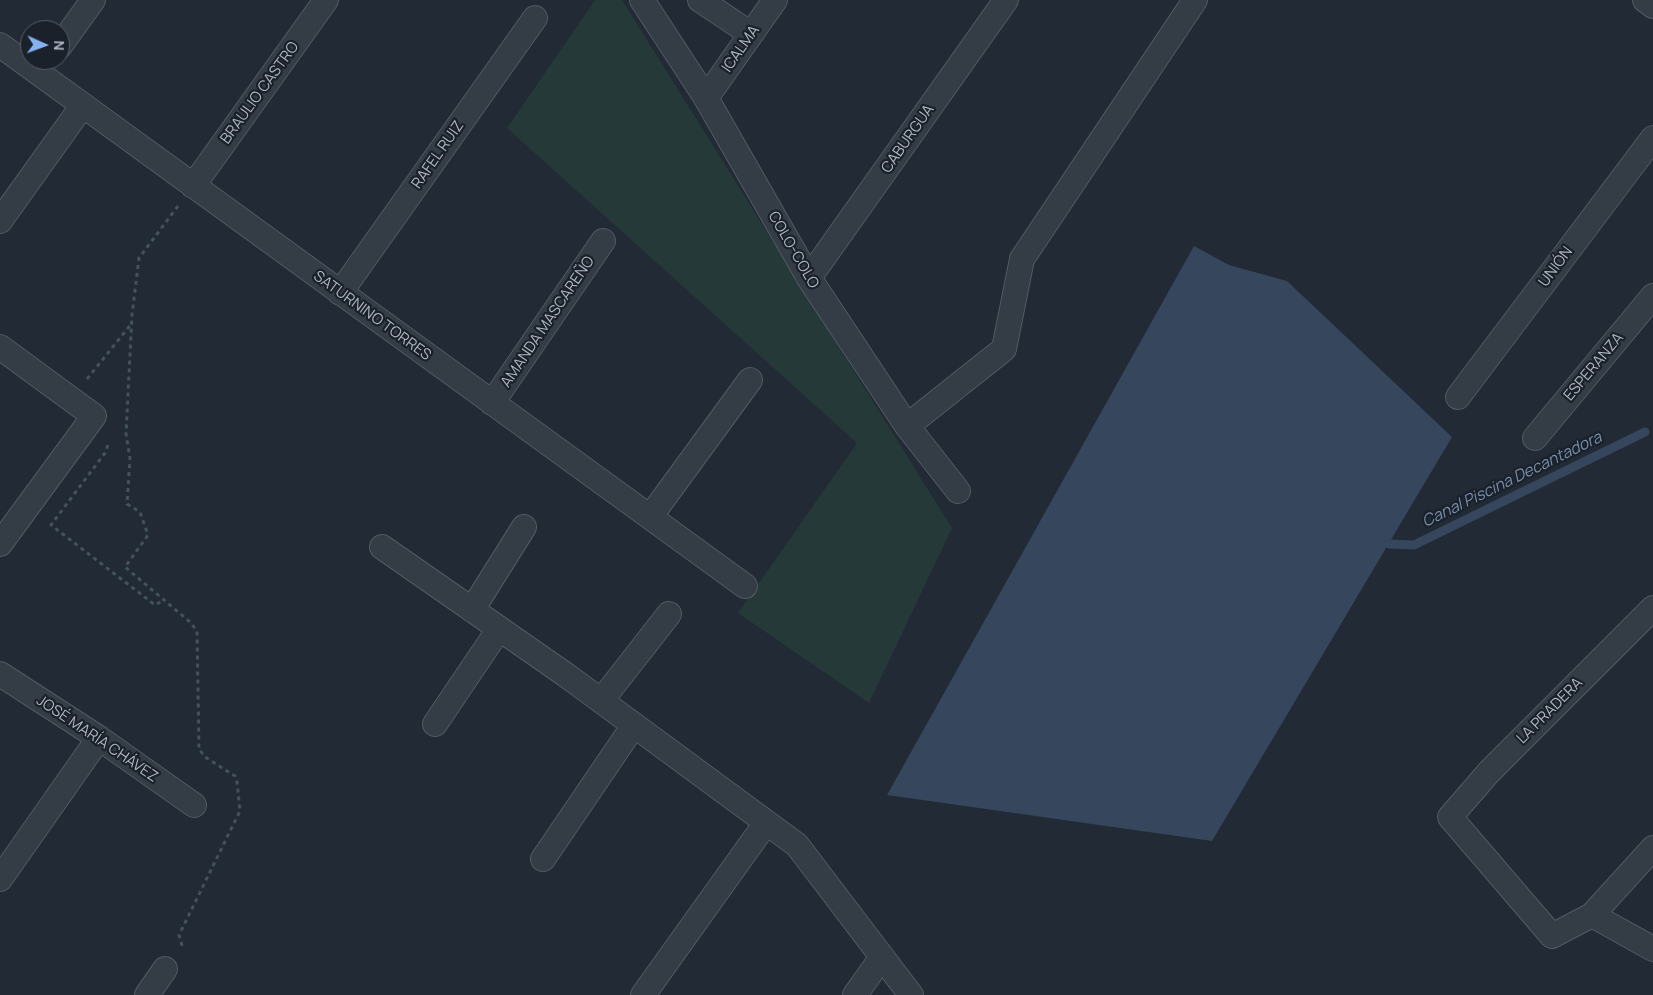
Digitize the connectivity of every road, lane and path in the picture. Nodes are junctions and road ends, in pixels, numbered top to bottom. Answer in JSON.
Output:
{"nodes":[{"id":1,"x":93,"y":0,"type":"edge"},
{"id":2,"x":326,"y":0,"type":"edge"},
{"id":3,"x":642,"y":0,"type":"edge"},
{"id":4,"x":700,"y":0,"type":"edge"},
{"id":5,"x":775,"y":0,"type":"edge"},
{"id":6,"x":1006,"y":0,"type":"edge"},
{"id":7,"x":1195,"y":0,"type":"edge"},
{"id":8,"x":1645,"y":0,"type":"edge"},
{"id":9,"x":1653,"y":6,"type":"edge"},
{"id":10,"x":536,"y":18,"type":"dead end"},
{"id":11,"x":70,"y":32,"type":"edge"},
{"id":12,"x":751,"y":34,"type":"junction"},
{"id":13,"x":0,"y":45,"type":"edge"},
{"id":14,"x":20,"y":55,"type":"edge"},
{"id":15,"x":48,"y":70,"type":"edge"},
{"id":16,"x":706,"y":98,"type":"junction"},
{"id":17,"x":82,"y":106,"type":"junction"},
{"id":18,"x":1653,"y":138,"type":"edge"},
{"id":19,"x":193,"y":186,"type":"junction"},
{"id":20,"x":0,"y":220,"type":"edge"},
{"id":21,"x":603,"y":241,"type":"dead end"},
{"id":22,"x":809,"y":278,"type":"junction"},
{"id":23,"x":340,"y":293,"type":"junction"},
{"id":24,"x":1653,"y":296,"type":"edge"},
{"id":25,"x":132,"y":322,"type":"junction"},
{"id":26,"x":0,"y":347,"type":"edge"},
{"id":27,"x":750,"y":380,"type":"dead end"},
{"id":28,"x":1458,"y":397,"type":"dead end"},
{"id":29,"x":71,"y":398,"type":"junction"},
{"id":30,"x":492,"y":403,"type":"junction"},
{"id":31,"x":907,"y":426,"type":"junction"},
{"id":32,"x":112,"y":437,"type":"dead end"},
{"id":33,"x":1535,"y":438,"type":"dead end"},
{"id":34,"x":958,"y":491,"type":"dead end"},
{"id":35,"x":650,"y":518,"type":"junction"},
{"id":36,"x":524,"y":527,"type":"dead end"},
{"id":37,"x":0,"y":544,"type":"edge"},
{"id":38,"x":382,"y":546,"type":"dead end"},
{"id":39,"x":745,"y":586,"type":"dead end"},
{"id":40,"x":164,"y":600,"type":"junction"},
{"id":41,"x":1653,"y":608,"type":"edge"},
{"id":42,"x":472,"y":610,"type":"junction"},
{"id":43,"x":669,"y":614,"type":"dead end"},
{"id":44,"x":499,"y":629,"type":"junction"},
{"id":45,"x":0,"y":674,"type":"edge"},
{"id":46,"x":600,"y":701,"type":"junction"},
{"id":47,"x":435,"y":724,"type":"dead end"},
{"id":48,"x":634,"y":725,"type":"junction"},
{"id":49,"x":99,"y":738,"type":"junction"},
{"id":50,"x":194,"y":805,"type":"dead end"},
{"id":51,"x":766,"y":823,"type":"junction"},
{"id":52,"x":1653,"y":848,"type":"edge"},
{"id":53,"x":543,"y":859,"type":"dead end"},
{"id":54,"x":0,"y":879,"type":"edge"},
{"id":55,"x":1592,"y":915,"type":"junction"},
{"id":56,"x":1653,"y":949,"type":"edge"},
{"id":57,"x":184,"y":950,"type":"dead end"},
{"id":58,"x":882,"y":957,"type":"junction"},
{"id":59,"x":165,"y":969,"type":"dead end"},
{"id":60,"x":147,"y":995,"type":"edge"},
{"id":61,"x":643,"y":995,"type":"edge"},
{"id":62,"x":855,"y":995,"type":"edge"},
{"id":63,"x":911,"y":995,"type":"edge"}],
"edges":[{"from":1,"to":11,"type":"street"},
{"from":2,"to":19,"type":"street","name":"BRAULIO CASTRO"},
{"from":3,"to":16,"type":"street","name":"COLO-COLO"},
{"from":4,"to":12,"type":"street"},
{"from":5,"to":12,"type":"street","name":"ICALMA"},
{"from":6,"to":22,"type":"street","name":"CABURGUA"},
{"from":7,"to":31,"type":"street"},
{"from":8,"to":9,"type":"street"},
{"from":10,"to":23,"type":"street","name":"RAFEL RUIZ"},
{"from":12,"to":16,"type":"street","name":"ICALMA"},
{"from":13,"to":14,"type":"street","name":"SATURNINO TORRES"},
{"from":15,"to":17,"type":"street","name":"SATURNINO TORRES"},
{"from":16,"to":22,"type":"street","name":"COLO-COLO"},
{"from":17,"to":19,"type":"street","name":"SATURNINO TORRES"},
{"from":17,"to":20,"type":"street"},
{"from":18,"to":28,"type":"street","name":"UNIÓN"},
{"from":19,"to":23,"type":"street","name":"SATURNINO TORRES"},
{"from":19,"to":25,"type":"path"},
{"from":21,"to":30,"type":"street","name":"AMANDA MASCAREÑO"},
{"from":22,"to":31,"type":"street","name":"COLO-COLO"},
{"from":23,"to":30,"type":"street","name":"SATURNINO TORRES"},
{"from":24,"to":33,"type":"street","name":"ESPERANZA"},
{"from":25,"to":29,"type":"path"},
{"from":25,"to":40,"type":"path"},
{"from":26,"to":29,"type":"street"},
{"from":27,"to":35,"type":"street"},
{"from":29,"to":37,"type":"street"},
{"from":30,"to":35,"type":"street","name":"SATURNINO TORRES"},
{"from":31,"to":34,"type":"street","name":"COLO-COLO"},
{"from":32,"to":40,"type":"path"},
{"from":35,"to":39,"type":"street","name":"SATURNINO TORRES"},
{"from":36,"to":42,"type":"street"},
{"from":38,"to":42,"type":"street"},
{"from":40,"to":57,"type":"path"},
{"from":41,"to":55,"type":"street","name":"LA PRADERA"},
{"from":42,"to":44,"type":"street"},
{"from":43,"to":46,"type":"street"},
{"from":44,"to":46,"type":"street"},
{"from":44,"to":47,"type":"street"},
{"from":45,"to":49,"type":"street","name":"JOSÉ MARÍA CHÁVEZ"},
{"from":46,"to":48,"type":"street"},
{"from":48,"to":51,"type":"street"},
{"from":48,"to":53,"type":"street"},
{"from":49,"to":50,"type":"street","name":"JOSÉ MARÍA CHÁVEZ"},
{"from":49,"to":54,"type":"street"},
{"from":51,"to":58,"type":"street"},
{"from":51,"to":61,"type":"street"},
{"from":52,"to":55,"type":"street"},
{"from":55,"to":56,"type":"street"},
{"from":58,"to":62,"type":"street"},
{"from":58,"to":63,"type":"street"},
{"from":59,"to":60,"type":"street"}]}
